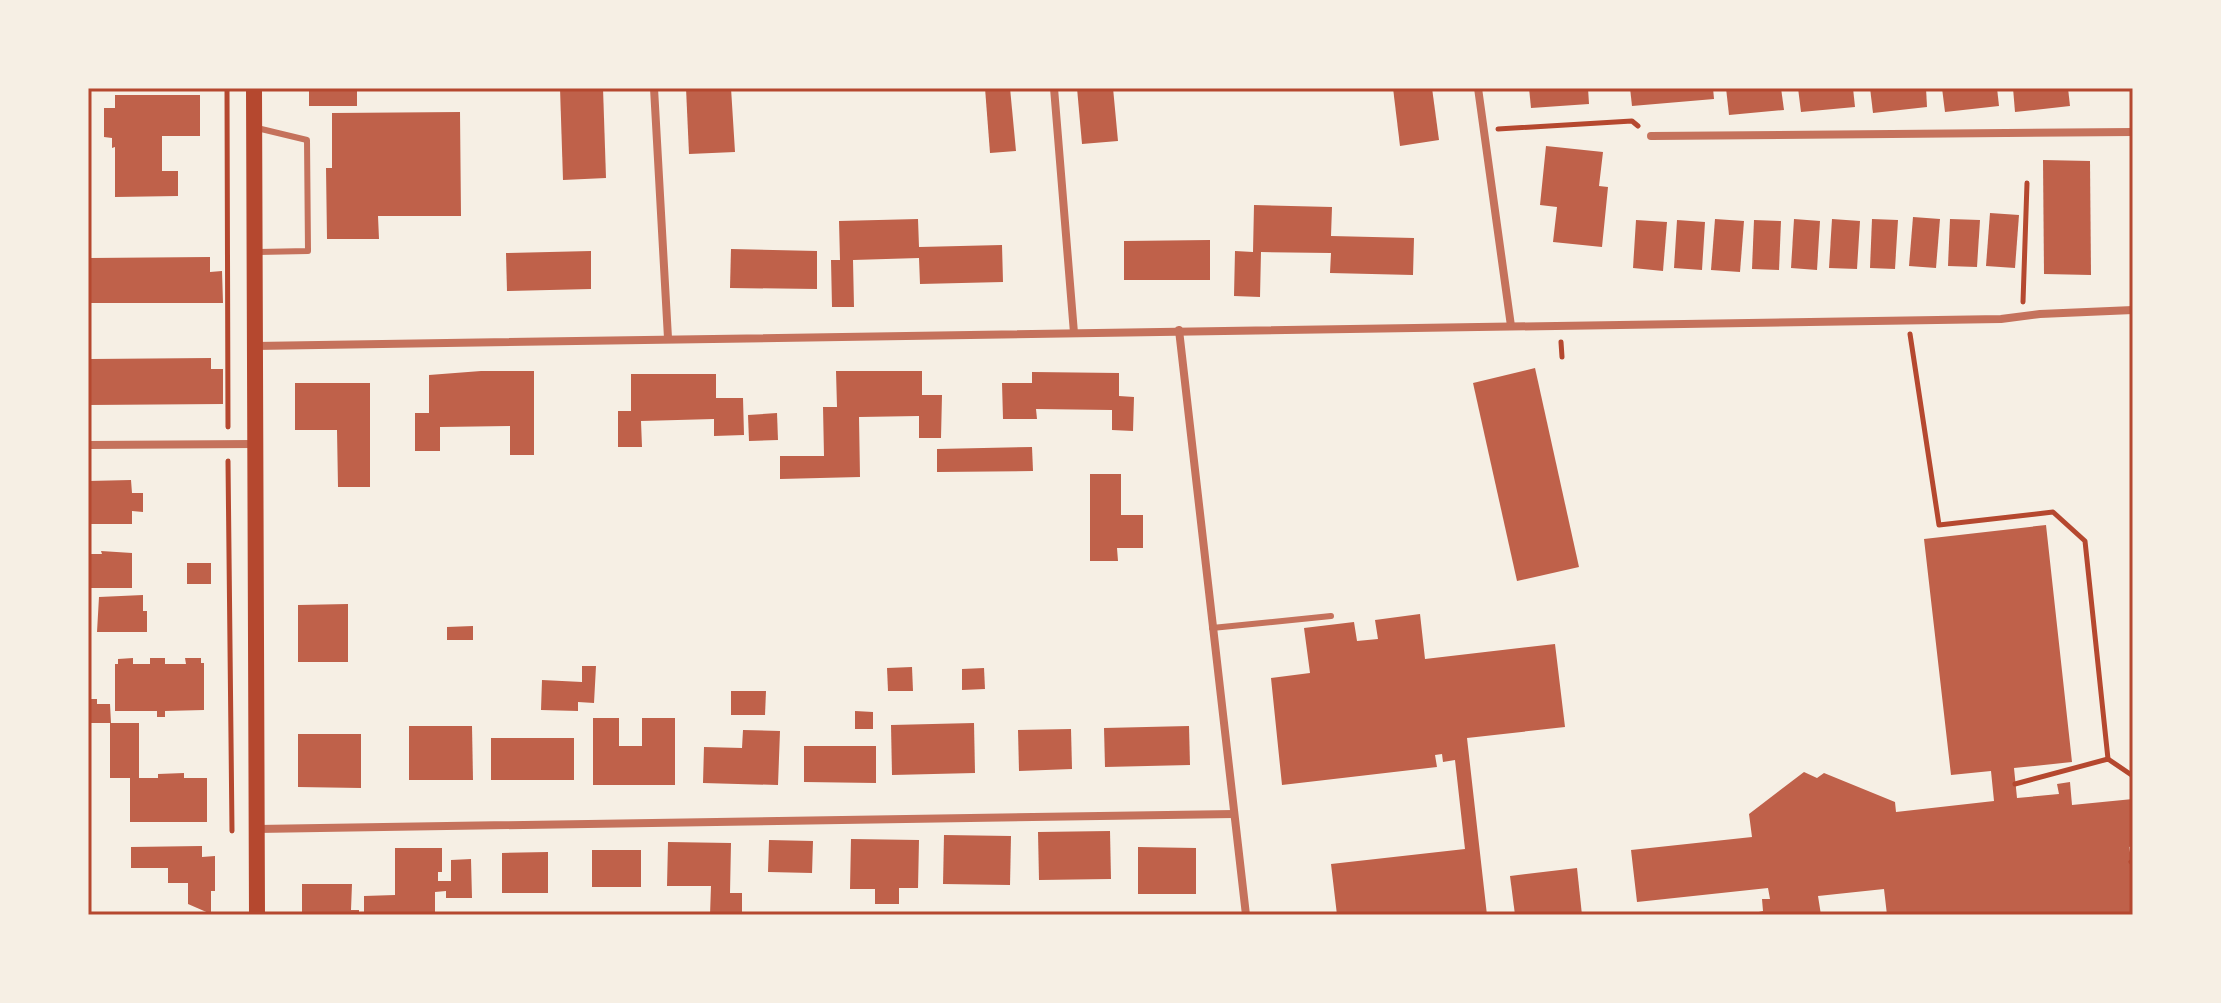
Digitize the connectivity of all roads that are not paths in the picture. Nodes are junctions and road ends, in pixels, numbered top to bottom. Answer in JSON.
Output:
{"nodes":[{"id":1,"x":254,"y":88,"type":"edge"},
{"id":2,"x":654,"y":88,"type":"edge"},
{"id":3,"x":1054,"y":88,"type":"edge"},
{"id":4,"x":1478,"y":88,"type":"edge"},
{"id":5,"x":254,"y":127,"type":"junction"},
{"id":6,"x":2133,"y":132,"type":"edge"},
{"id":7,"x":1651,"y":136,"type":"road end"},
{"id":8,"x":255,"y":252,"type":"junction"},
{"id":9,"x":2133,"y":310,"type":"edge"},
{"id":10,"x":1511,"y":326,"type":"junction"},
{"id":11,"x":1179,"y":330,"type":"junction"},
{"id":12,"x":1074,"y":333,"type":"junction"},
{"id":13,"x":668,"y":338,"type":"junction"},
{"id":14,"x":253,"y":346,"type":"junction"},
{"id":15,"x":254,"y":444,"type":"junction"},
{"id":16,"x":88,"y":445,"type":"edge"},
{"id":17,"x":1331,"y":616,"type":"dead end"},
{"id":18,"x":1212,"y":628,"type":"junction"},
{"id":19,"x":1234,"y":814,"type":"junction"},
{"id":20,"x":257,"y":829,"type":"junction"},
{"id":21,"x":257,"y":915,"type":"edge"},
{"id":22,"x":1246,"y":915,"type":"edge"}],
"edges":[{"from":1,"to":5,"type":"main road"},
{"from":2,"to":13,"type":"street"},
{"from":3,"to":12,"type":"street"},
{"from":4,"to":10,"type":"street"},
{"from":5,"to":8,"type":"main road"},
{"from":5,"to":8,"type":"lane"},
{"from":6,"to":7,"type":"street"},
{"from":8,"to":14,"type":"main road"},
{"from":9,"to":10,"type":"street"},
{"from":10,"to":11,"type":"street"},
{"from":11,"to":12,"type":"street"},
{"from":11,"to":18,"type":"street"},
{"from":12,"to":13,"type":"street"},
{"from":13,"to":14,"type":"street"},
{"from":14,"to":15,"type":"main road"},
{"from":15,"to":16,"type":"street"},
{"from":15,"to":20,"type":"main road"},
{"from":17,"to":18,"type":"lane"},
{"from":18,"to":19,"type":"street"},
{"from":19,"to":20,"type":"street"},
{"from":19,"to":22,"type":"street"},
{"from":20,"to":21,"type":"main road"}]}
